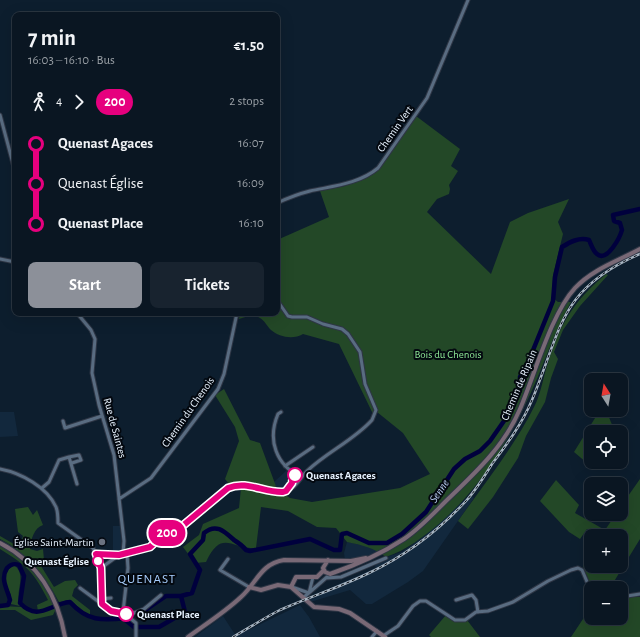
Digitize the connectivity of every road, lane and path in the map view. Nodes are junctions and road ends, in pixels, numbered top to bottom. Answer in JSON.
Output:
{"nodes":[{"id":1,"x":468,"y":0,"type":"edge"},
{"id":2,"x":0,"y":115,"type":"edge"},
{"id":3,"x":12,"y":160,"type":"edge"},
{"id":4,"x":280,"y":202,"type":"edge"},
{"id":5,"x":640,"y":249,"type":"edge"},
{"id":6,"x":0,"y":259,"type":"edge"},
{"id":7,"x":12,"y":261,"type":"edge"},
{"id":8,"x":280,"y":304,"type":"edge"},
{"id":9,"x":79,"y":316,"type":"edge"},
{"id":10,"x":236,"y":316,"type":"edge"},
{"id":11,"x":281,"y":412,"type":"dead end"},
{"id":12,"x":102,"y":416,"type":"junction"},
{"id":13,"x":63,"y":421,"type":"dead end"},
{"id":14,"x":313,"y":448,"type":"dead end"},
{"id":15,"x":69,"y":457,"type":"junction"},
{"id":16,"x":72,"y":463,"type":"junction"},
{"id":17,"x":285,"y":466,"type":"junction"},
{"id":18,"x":0,"y":469,"type":"edge"},
{"id":19,"x":293,"y":475,"type":"junction"},
{"id":20,"x":301,"y":477,"type":"junction"},
{"id":21,"x":77,"y":484,"type":"dead end"},
{"id":22,"x":42,"y":488,"type":"junction"},
{"id":23,"x":286,"y":491,"type":"junction"},
{"id":24,"x":119,"y":499,"type":"junction"},
{"id":25,"x":0,"y":543,"type":"edge"},
{"id":26,"x":385,"y":550,"type":"junction"},
{"id":27,"x":123,"y":553,"type":"junction"},
{"id":28,"x":96,"y":554,"type":"junction"},
{"id":29,"x":127,"y":554,"type":"junction"},
{"id":30,"x":119,"y":555,"type":"junction"},
{"id":31,"x":386,"y":558,"type":"dead end"},
{"id":32,"x":228,"y":559,"type":"dead end"},
{"id":33,"x":314,"y":560,"type":"junction"},
{"id":34,"x":328,"y":560,"type":"junction"},
{"id":35,"x":349,"y":560,"type":"junction"},
{"id":36,"x":101,"y":568,"type":"junction"},
{"id":37,"x":347,"y":568,"type":"junction"},
{"id":38,"x":324,"y":569,"type":"junction"},
{"id":39,"x":330,"y":574,"type":"junction"},
{"id":40,"x":313,"y":577,"type":"junction"},
{"id":41,"x":326,"y":578,"type":"junction"},
{"id":42,"x":587,"y":581,"type":"edge"},
{"id":43,"x":249,"y":587,"type":"junction"},
{"id":44,"x":291,"y":587,"type":"junction"},
{"id":45,"x":80,"y":588,"type":"dead end"},
{"id":46,"x":309,"y":593,"type":"junction"},
{"id":47,"x":640,"y":594,"type":"edge"},
{"id":48,"x":161,"y":595,"type":"dead end"},
{"id":49,"x":628,"y":595,"type":"edge"},
{"id":50,"x":110,"y":598,"type":"dead end"},
{"id":51,"x":303,"y":598,"type":"junction"},
{"id":52,"x":102,"y":600,"type":"junction"},
{"id":53,"x":456,"y":600,"type":"dead end"},
{"id":54,"x":123,"y":612,"type":"junction"},
{"id":55,"x":478,"y":612,"type":"junction"},
{"id":56,"x":377,"y":631,"type":"junction"},
{"id":57,"x":384,"y":636,"type":"edge"},
{"id":58,"x":65,"y":637,"type":"edge"},
{"id":59,"x":136,"y":637,"type":"edge"},
{"id":60,"x":188,"y":637,"type":"edge"},
{"id":61,"x":372,"y":637,"type":"edge"}],
"edges":[{"from":1,"to":4,"type":"street","name":"Chemin Vert"},
{"from":2,"to":3,"type":"street"},
{"from":5,"to":26,"type":"street","name":"Chemin de Ripain"},
{"from":6,"to":7,"type":"street"},
{"from":8,"to":20,"type":"street"},
{"from":9,"to":12,"type":"street","name":"Rue de Saintes"},
{"from":10,"to":24,"type":"street","name":"Chemin du Chenois"},
{"from":11,"to":17,"type":"street"},
{"from":12,"to":13,"type":"street"},
{"from":12,"to":24,"type":"street","name":"Rue de Saintes"},
{"from":14,"to":17,"type":"street"},
{"from":15,"to":16,"type":"street"},
{"from":15,"to":16,"type":"street"},
{"from":15,"to":22,"type":"street"},
{"from":16,"to":21,"type":"street"},
{"from":17,"to":19,"type":"street"},
{"from":18,"to":22,"type":"street"},
{"from":19,"to":20,"type":"street"},
{"from":19,"to":23,"type":"street"},
{"from":20,"to":23,"type":"street"},
{"from":22,"to":28,"type":"street"},
{"from":23,"to":29,"type":"street"},
{"from":24,"to":27,"type":"street","name":"Rue de Saintes"},
{"from":25,"to":58,"type":"street"},
{"from":26,"to":35,"type":"street","name":"Chemin de Ripain"},
{"from":26,"to":37,"type":"street","name":"Chemin de Ripain"},
{"from":27,"to":29,"type":"street"},
{"from":27,"to":30,"type":"street"},
{"from":28,"to":30,"type":"street"},
{"from":28,"to":36,"type":"street"},
{"from":29,"to":54,"type":"street"},
{"from":30,"to":36,"type":"street"},
{"from":31,"to":41,"type":"street"},
{"from":32,"to":43,"type":"street"},
{"from":33,"to":34,"type":"street","name":"Chemin de Ripain"},
{"from":33,"to":38,"type":"street"},
{"from":33,"to":43,"type":"street","name":"Chemin de Ripain"},
{"from":34,"to":35,"type":"street","name":"Chemin de Ripain"},
{"from":34,"to":38,"type":"street"},
{"from":35,"to":37,"type":"street"},
{"from":36,"to":52,"type":"street"},
{"from":37,"to":39,"type":"street","name":"Chemin de Ripain"},
{"from":38,"to":39,"type":"street"},
{"from":38,"to":40,"type":"street"},
{"from":39,"to":41,"type":"street"},
{"from":40,"to":44,"type":"street"},
{"from":40,"to":46,"type":"street"},
{"from":41,"to":46,"type":"street"},
{"from":42,"to":55,"type":"street"},
{"from":43,"to":44,"type":"street"},
{"from":43,"to":60,"type":"street","name":"Chemin de Ripain"},
{"from":44,"to":46,"type":"street"},
{"from":44,"to":51,"type":"street"},
{"from":45,"to":52,"type":"street"},
{"from":46,"to":51,"type":"street"},
{"from":47,"to":49,"type":"street"},
{"from":48,"to":54,"type":"street"},
{"from":50,"to":52,"type":"street"},
{"from":51,"to":56,"type":"street"},
{"from":52,"to":54,"type":"street"},
{"from":53,"to":55,"type":"street"},
{"from":54,"to":59,"type":"street"},
{"from":55,"to":57,"type":"street"},
{"from":56,"to":57,"type":"street"},
{"from":56,"to":61,"type":"street"}]}
